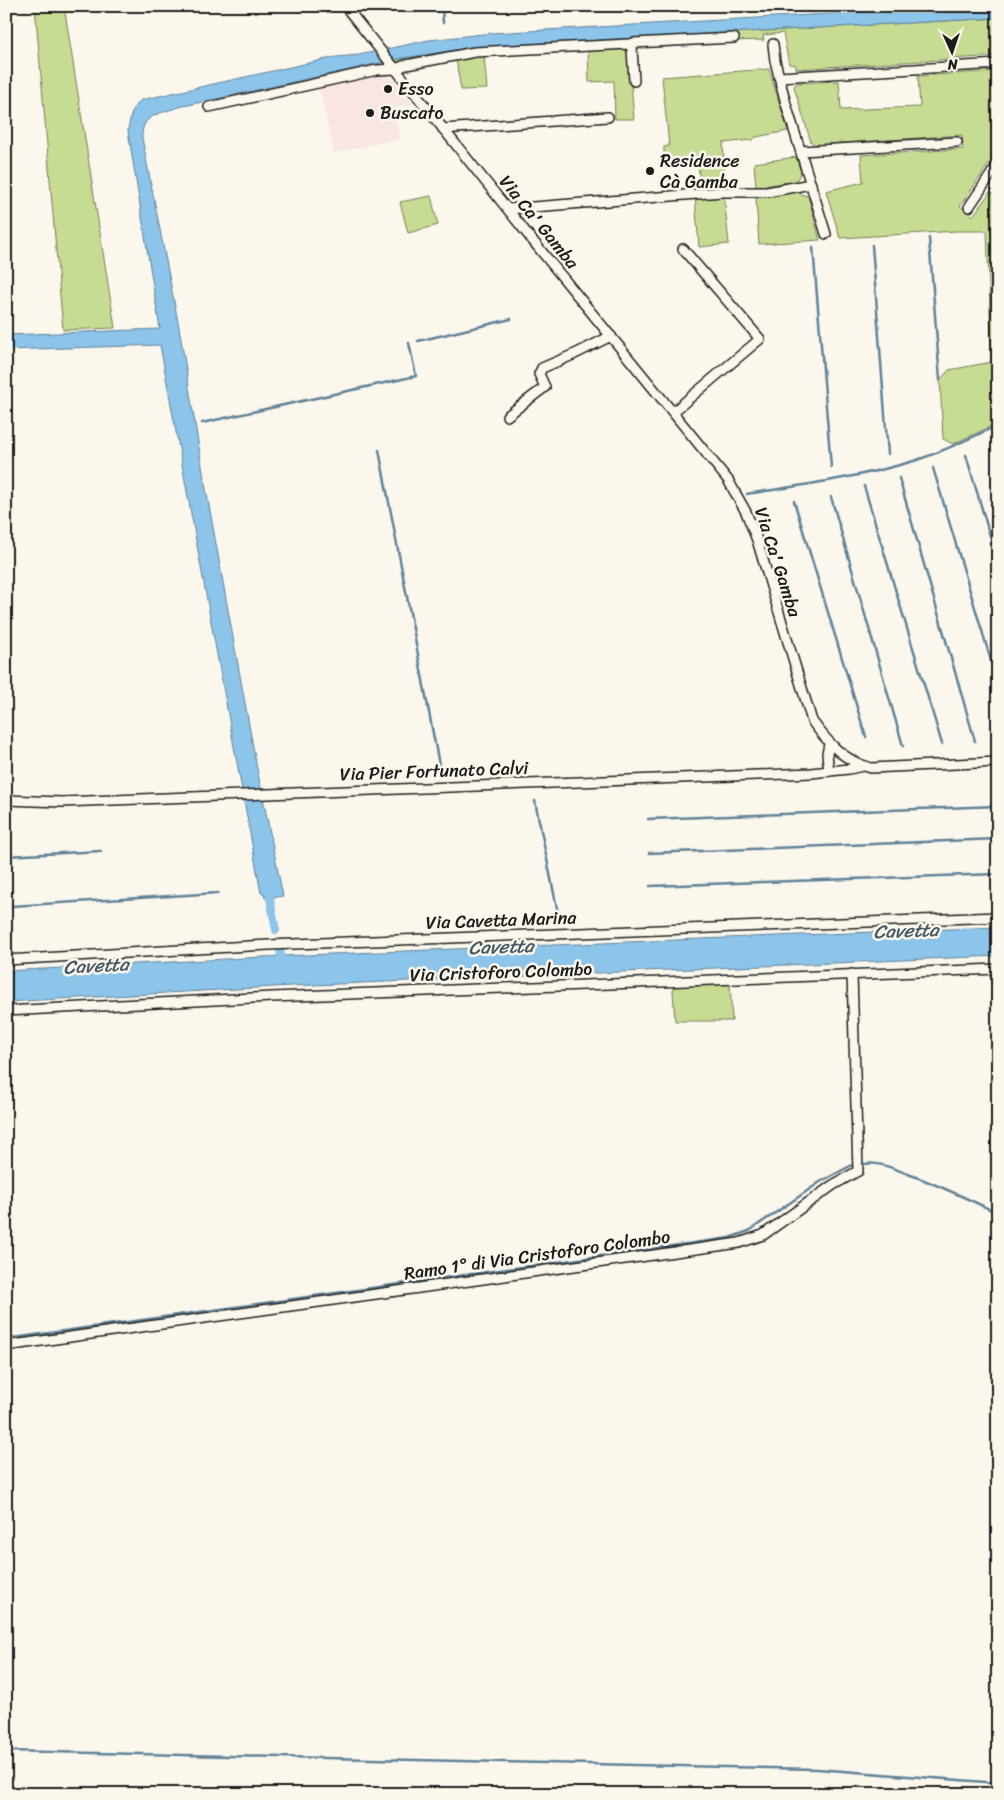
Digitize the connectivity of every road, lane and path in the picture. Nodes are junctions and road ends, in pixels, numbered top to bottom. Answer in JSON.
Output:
{"nodes":[{"id":1,"x":345,"y":6,"type":"edge"},
{"id":2,"x":734,"y":38,"type":"dead end"},
{"id":3,"x":773,"y":44,"type":"dead end"},
{"id":4,"x":630,"y":45,"type":"junction"},
{"id":5,"x":998,"y":64,"type":"edge"},
{"id":6,"x":392,"y":66,"type":"junction"},
{"id":7,"x":779,"y":77,"type":"junction"},
{"id":8,"x":634,"y":82,"type":"dead end"},
{"id":9,"x":210,"y":108,"type":"dead end"},
{"id":10,"x":608,"y":116,"type":"dead end"},
{"id":11,"x":443,"y":129,"type":"junction"},
{"id":12,"x":957,"y":142,"type":"dead end"},
{"id":13,"x":801,"y":151,"type":"junction"},
{"id":14,"x":998,"y":164,"type":"edge"},
{"id":15,"x":811,"y":184,"type":"junction"},
{"id":16,"x":969,"y":207,"type":"dead end"},
{"id":17,"x":508,"y":209,"type":"junction"},
{"id":18,"x":826,"y":234,"type":"dead end"},
{"id":19,"x":683,"y":248,"type":"dead end"},
{"id":20,"x":611,"y":336,"type":"junction"},
{"id":21,"x":673,"y":412,"type":"junction"},
{"id":22,"x":508,"y":416,"type":"dead end"},
{"id":23,"x":829,"y":744,"type":"junction"},
{"id":24,"x":998,"y":762,"type":"edge"},
{"id":25,"x":863,"y":766,"type":"junction"},
{"id":26,"x":829,"y":771,"type":"junction"},
{"id":27,"x":6,"y":800,"type":"edge"},
{"id":28,"x":998,"y":917,"type":"edge"},
{"id":29,"x":6,"y":960,"type":"edge"},
{"id":30,"x":998,"y":969,"type":"edge"},
{"id":31,"x":852,"y":974,"type":"junction"},
{"id":32,"x":6,"y":1011,"type":"edge"},
{"id":33,"x":6,"y":1346,"type":"edge"}],
"edges":[{"from":1,"to":6,"type":"street","name":"Via Ca' Gamba"},
{"from":2,"to":4,"type":"street"},
{"from":3,"to":7,"type":"street"},
{"from":4,"to":6,"type":"street"},
{"from":4,"to":8,"type":"street"},
{"from":5,"to":7,"type":"street"},
{"from":6,"to":9,"type":"street"},
{"from":6,"to":11,"type":"street","name":"Via Ca' Gamba"},
{"from":7,"to":13,"type":"street"},
{"from":10,"to":11,"type":"street"},
{"from":11,"to":17,"type":"street","name":"Via Ca' Gamba"},
{"from":12,"to":13,"type":"street"},
{"from":13,"to":15,"type":"street"},
{"from":14,"to":16,"type":"street"},
{"from":15,"to":17,"type":"street"},
{"from":15,"to":18,"type":"street"},
{"from":17,"to":20,"type":"street","name":"Via Ca' Gamba"},
{"from":19,"to":21,"type":"street"},
{"from":20,"to":21,"type":"street","name":"Via Ca' Gamba"},
{"from":20,"to":22,"type":"street"},
{"from":21,"to":23,"type":"street","name":"Via Ca' Gamba"},
{"from":23,"to":25,"type":"street","name":"Via Ca' Gamba"},
{"from":23,"to":26,"type":"street"},
{"from":24,"to":25,"type":"street","name":"Via Ca' Gamba"},
{"from":25,"to":26,"type":"street","name":"Via Pier Fortunato Calvi"},
{"from":26,"to":27,"type":"street","name":"Via Pier Fortunato Calvi"},
{"from":28,"to":29,"type":"street","name":"Via Cavetta Marina"},
{"from":30,"to":31,"type":"street","name":"Via Cristoforo Colombo"},
{"from":31,"to":32,"type":"street","name":"Via Cristoforo Colombo"},
{"from":31,"to":33,"type":"street","name":"Ramo 1° di Via Cristoforo Colombo"}]}
